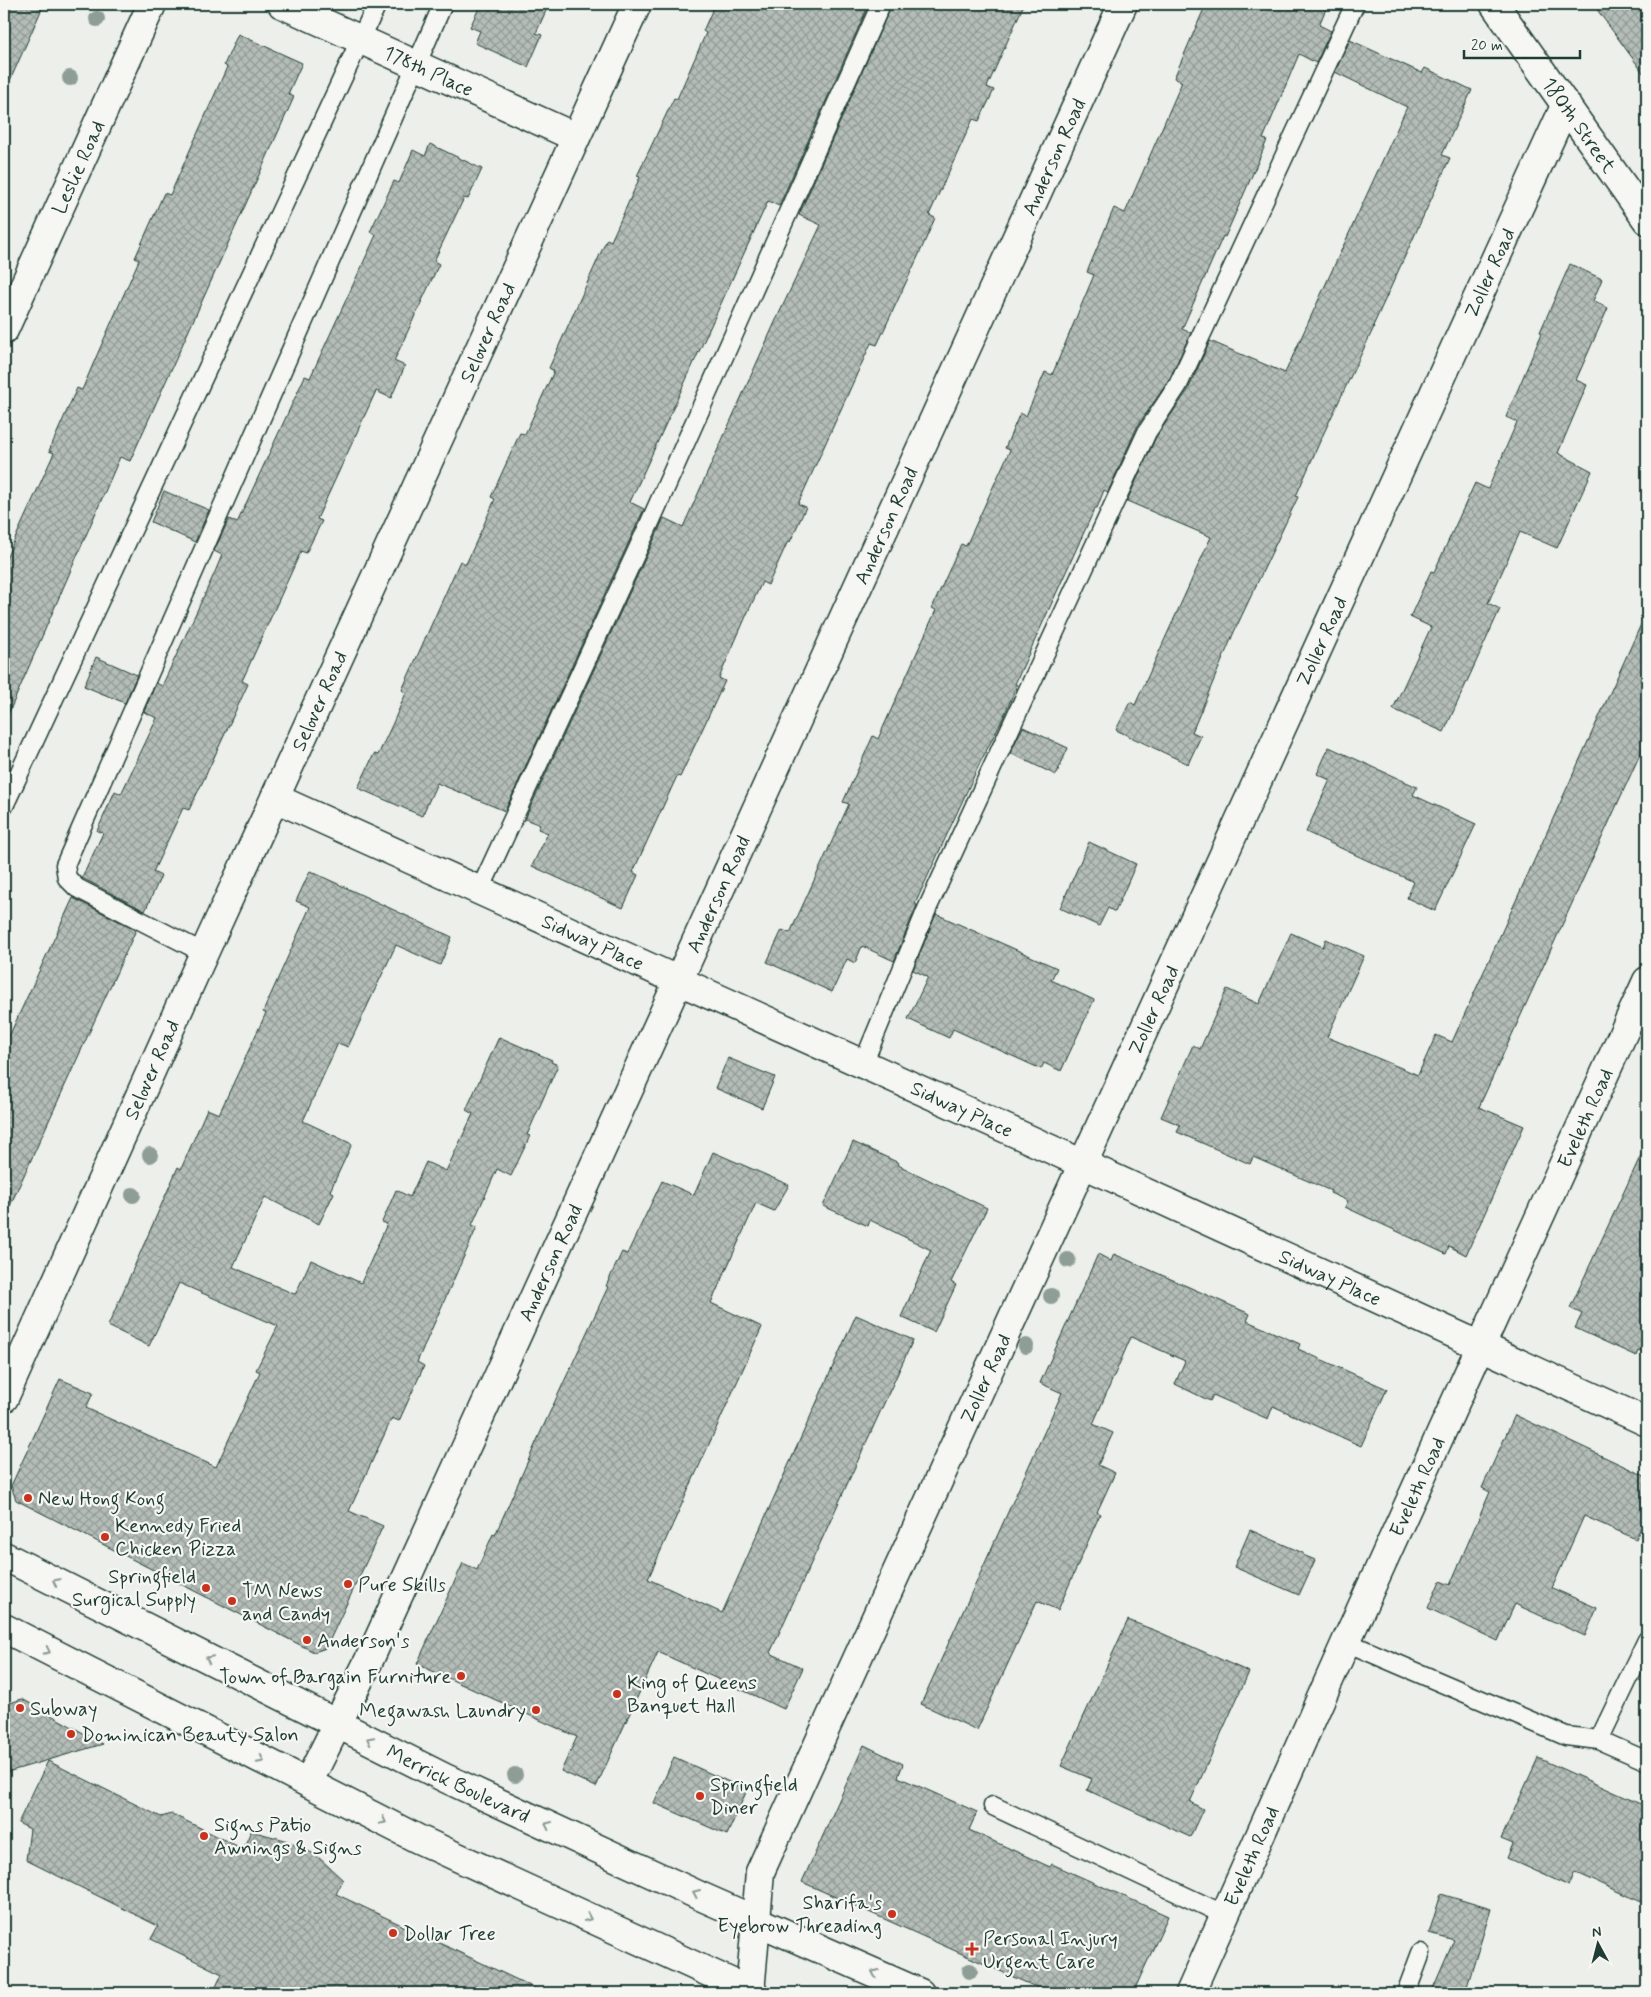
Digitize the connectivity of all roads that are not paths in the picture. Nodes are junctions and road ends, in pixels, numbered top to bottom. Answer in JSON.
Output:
{"nodes":[{"id":1,"x":152,"y":4,"type":"edge"},
{"id":2,"x":282,"y":4,"type":"edge"},
{"id":3,"x":377,"y":4,"type":"edge"},
{"id":4,"x":443,"y":4,"type":"edge"},
{"id":5,"x":637,"y":4,"type":"edge"},
{"id":6,"x":881,"y":4,"type":"edge"},
{"id":7,"x":1123,"y":4,"type":"edge"},
{"id":8,"x":1355,"y":4,"type":"edge"},
{"id":9,"x":1494,"y":4,"type":"edge"},
{"id":10,"x":361,"y":39,"type":"junction"},
{"id":11,"x":416,"y":64,"type":"junction"},
{"id":12,"x":1566,"y":104,"type":"junction"},
{"id":13,"x":575,"y":137,"type":"junction"},
{"id":14,"x":1647,"y":220,"type":"edge"},
{"id":15,"x":4,"y":330,"type":"edge"},
{"id":16,"x":275,"y":798,"type":"junction"},
{"id":17,"x":4,"y":806,"type":"edge"},
{"id":18,"x":480,"y":890,"type":"junction"},
{"id":19,"x":204,"y":953,"type":"junction"},
{"id":20,"x":679,"y":981,"type":"junction"},
{"id":21,"x":1647,"y":981,"type":"edge"},
{"id":22,"x":864,"y":1064,"type":"junction"},
{"id":23,"x":1082,"y":1164,"type":"junction"},
{"id":24,"x":1482,"y":1346,"type":"junction"},
{"id":25,"x":4,"y":1398,"type":"edge"},
{"id":26,"x":1647,"y":1422,"type":"edge"},
{"id":27,"x":4,"y":1556,"type":"edge"},
{"id":28,"x":4,"y":1628,"type":"edge"},
{"id":29,"x":1647,"y":1640,"type":"edge"},
{"id":30,"x":1346,"y":1642,"type":"junction"},
{"id":31,"x":338,"y":1724,"type":"junction"},
{"id":32,"x":1599,"y":1740,"type":"junction"},
{"id":33,"x":1647,"y":1761,"type":"edge"},
{"id":34,"x":308,"y":1784,"type":"junction"},
{"id":35,"x":993,"y":1806,"type":"dead end"},
{"id":36,"x":1225,"y":1915,"type":"junction"},
{"id":37,"x":756,"y":1920,"type":"junction"},
{"id":38,"x":1421,"y":1953,"type":"dead end"},
{"id":39,"x":751,"y":1993,"type":"edge"},
{"id":40,"x":920,"y":1993,"type":"edge"},
{"id":41,"x":1190,"y":1993,"type":"edge"},
{"id":42,"x":1406,"y":1993,"type":"edge"}],
"edges":[{"from":1,"to":15,"type":"street","name":"Leslie Road"},
{"from":2,"to":10,"type":"street","name":"178th Place"},
{"from":3,"to":10,"type":"lane"},
{"from":4,"to":11,"type":"lane"},
{"from":5,"to":13,"type":"street","name":"Selover Road"},
{"from":6,"to":18,"type":"lane"},
{"from":7,"to":20,"type":"street","name":"Anderson Road"},
{"from":8,"to":22,"type":"lane"},
{"from":9,"to":12,"type":"street","name":"180th Street"},
{"from":10,"to":11,"type":"street","name":"178th Place"},
{"from":10,"to":17,"type":"lane"},
{"from":11,"to":13,"type":"street","name":"178th Place"},
{"from":11,"to":19,"type":"lane"},
{"from":12,"to":14,"type":"street","name":"180th Street"},
{"from":12,"to":23,"type":"street","name":"Zoller Road"},
{"from":13,"to":16,"type":"street","name":"Selover Road"},
{"from":16,"to":18,"type":"street","name":"Sidway Place"},
{"from":16,"to":19,"type":"street","name":"Selover Road"},
{"from":18,"to":20,"type":"street","name":"Sidway Place"},
{"from":19,"to":25,"type":"street","name":"Selover Road"},
{"from":20,"to":22,"type":"street","name":"Sidway Place"},
{"from":20,"to":31,"type":"street","name":"Anderson Road"},
{"from":21,"to":24,"type":"street","name":"Eveleth Road"},
{"from":22,"to":23,"type":"street","name":"Sidway Place"},
{"from":23,"to":24,"type":"street","name":"Sidway Place"},
{"from":23,"to":37,"type":"street","name":"Zoller Road"},
{"from":24,"to":26,"type":"street","name":"Sidway Place"},
{"from":24,"to":30,"type":"street","name":"Eveleth Road"},
{"from":31,"to":27,"type":"street","name":"Merrick Boulevard","one_way":true},
{"from":28,"to":34,"type":"street","one_way":true},
{"from":29,"to":32,"type":"lane"},
{"from":30,"to":32,"type":"lane"},
{"from":30,"to":36,"type":"street","name":"Eveleth Road"},
{"from":31,"to":34,"type":"street","name":"Anderson Road"},
{"from":37,"to":31,"type":"street","name":"Merrick Boulevard","one_way":true},
{"from":32,"to":33,"type":"lane"},
{"from":34,"to":39,"type":"street","one_way":true},
{"from":35,"to":36,"type":"lane"},
{"from":36,"to":41,"type":"street","name":"Eveleth Road"},
{"from":37,"to":39,"type":"street","name":"Zoller Road"},
{"from":40,"to":37,"type":"street","name":"Merrick Boulevard","one_way":true},
{"from":38,"to":42,"type":"lane"}]}
